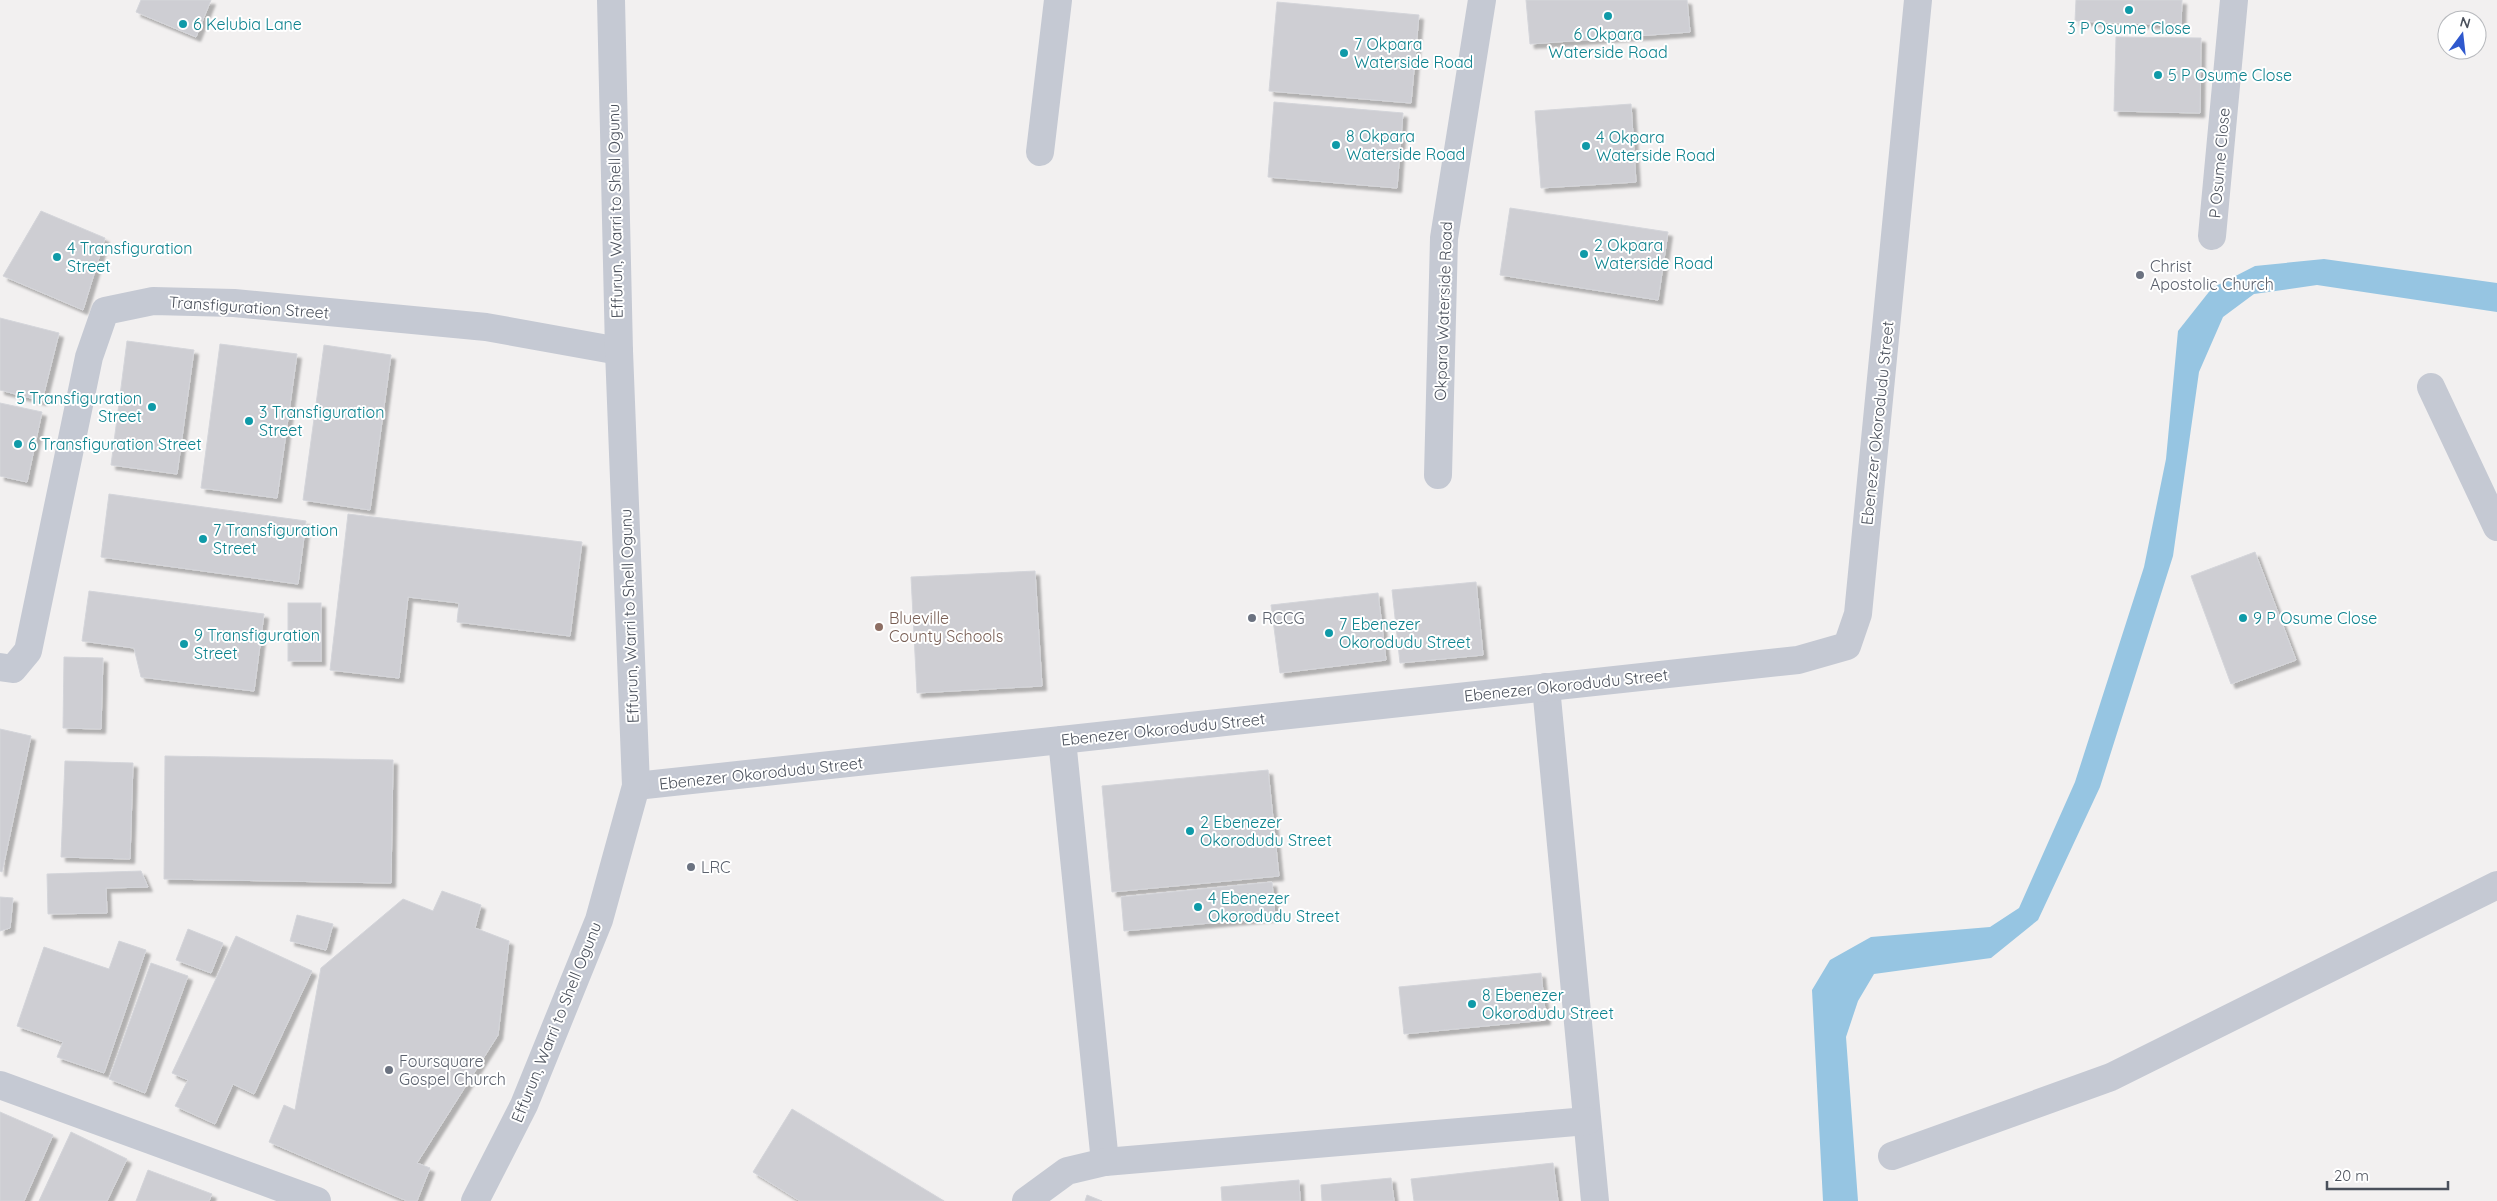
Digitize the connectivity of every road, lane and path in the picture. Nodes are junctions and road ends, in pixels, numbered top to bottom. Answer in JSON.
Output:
{"nodes":[{"id":1,"x":611,"y":0,"type":"edge"},
{"id":2,"x":1058,"y":0,"type":"edge"},
{"id":3,"x":1482,"y":0,"type":"edge"},
{"id":4,"x":1918,"y":0,"type":"edge"},
{"id":5,"x":2234,"y":0,"type":"edge"},
{"id":6,"x":1040,"y":152,"type":"dead end"},
{"id":7,"x":2212,"y":236,"type":"dead end"},
{"id":8,"x":619,"y":351,"type":"junction"},
{"id":9,"x":2431,"y":387,"type":"dead end"},
{"id":10,"x":1438,"y":475,"type":"dead end"},
{"id":11,"x":2497,"y":527,"type":"edge"},
{"id":12,"x":0,"y":667,"type":"edge"},
{"id":13,"x":1546,"y":687,"type":"junction"},
{"id":14,"x":1062,"y":740,"type":"junction"},
{"id":15,"x":636,"y":786,"type":"junction"},
{"id":16,"x":2497,"y":885,"type":"edge"},
{"id":17,"x":0,"y":1085,"type":"edge"},
{"id":18,"x":1588,"y":1121,"type":"junction"},
{"id":19,"x":1892,"y":1156,"type":"dead end"},
{"id":20,"x":1105,"y":1162,"type":"junction"},
{"id":21,"x":317,"y":1201,"type":"edge"},
{"id":22,"x":475,"y":1201,"type":"edge"},
{"id":23,"x":1026,"y":1201,"type":"edge"},
{"id":24,"x":1595,"y":1201,"type":"edge"}],
"edges":[{"from":1,"to":8,"type":"street","name":"Effurun, Warri to Shell Ogunu"},
{"from":2,"to":6,"type":"street"},
{"from":3,"to":10,"type":"street","name":"Okpara Waterside Road"},
{"from":4,"to":13,"type":"street","name":"Ebenezer Okorodudu Street"},
{"from":5,"to":7,"type":"street","name":"P Osume Close"},
{"from":8,"to":12,"type":"street","name":"Transfiguration Street"},
{"from":8,"to":15,"type":"street","name":"Effurun, Warri to Shell Ogunu"},
{"from":9,"to":11,"type":"street"},
{"from":13,"to":14,"type":"street","name":"Ebenezer Okorodudu Street"},
{"from":13,"to":18,"type":"street"},
{"from":14,"to":15,"type":"street","name":"Ebenezer Okorodudu Street"},
{"from":14,"to":20,"type":"street"},
{"from":15,"to":22,"type":"street","name":"Effurun, Warri to Shell Ogunu"},
{"from":16,"to":19,"type":"street"},
{"from":17,"to":21,"type":"street"},
{"from":18,"to":20,"type":"street"},
{"from":18,"to":24,"type":"street"},
{"from":20,"to":23,"type":"street"}]}
